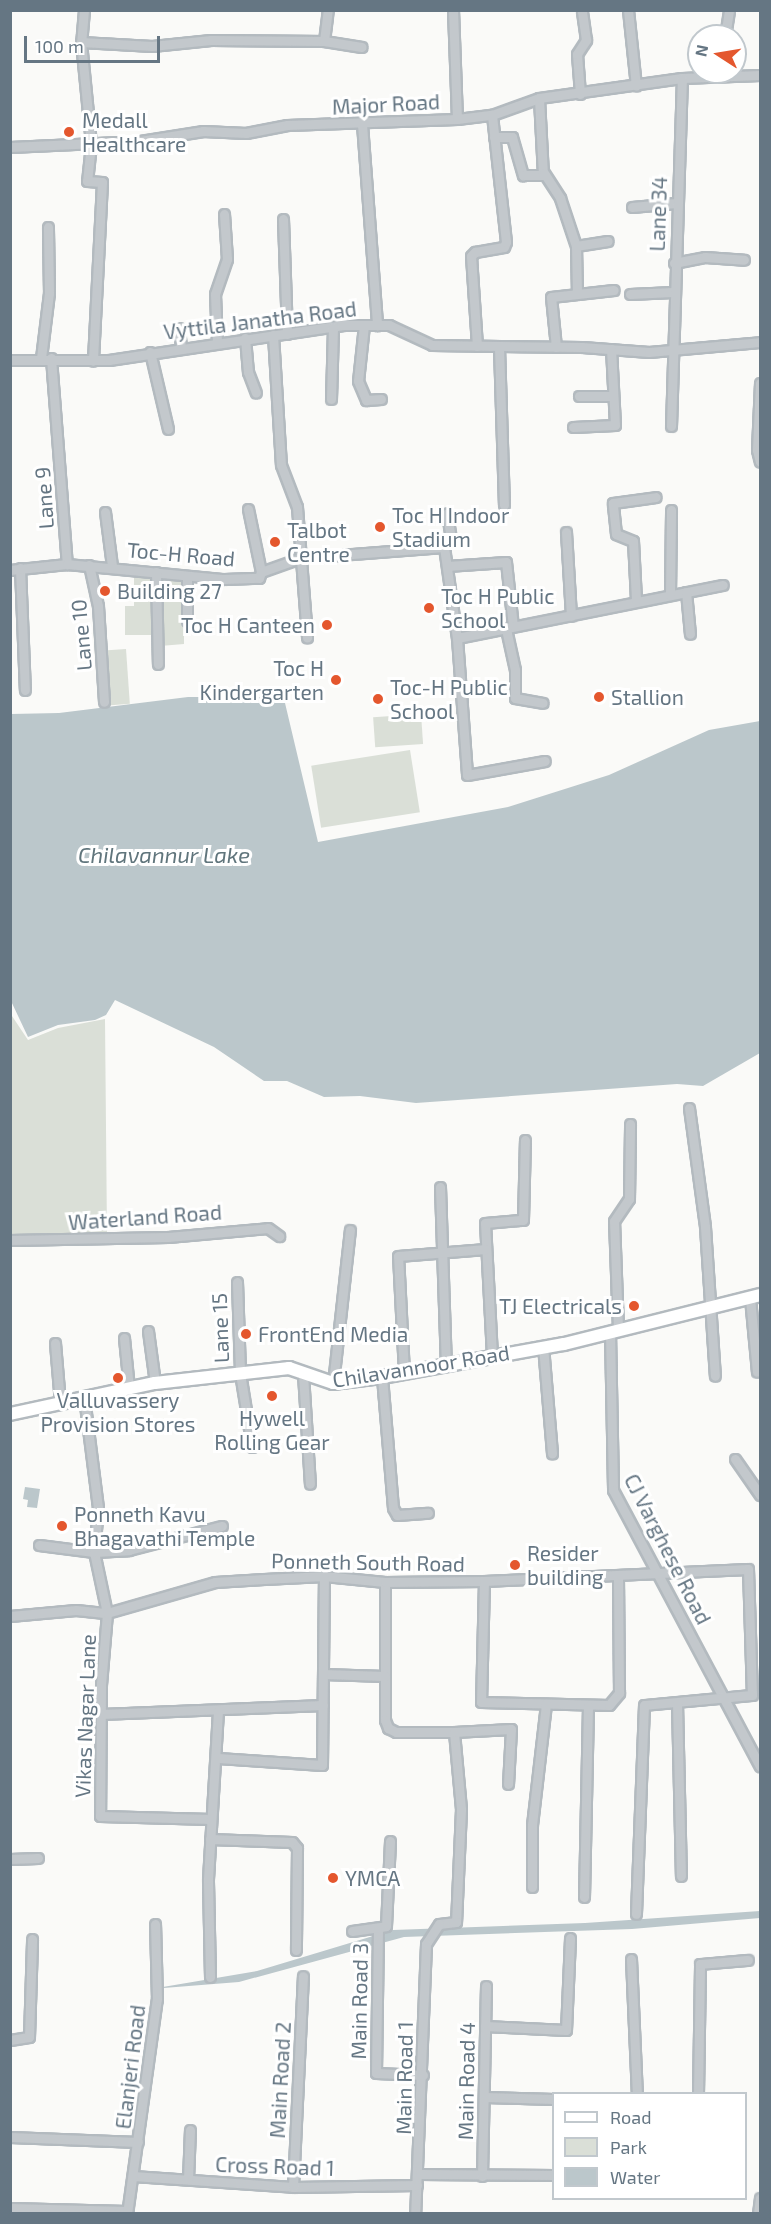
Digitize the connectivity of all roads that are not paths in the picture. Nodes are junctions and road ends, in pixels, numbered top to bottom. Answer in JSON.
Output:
{"nodes":[{"id":1,"x":84,"y":10,"type":"edge"},
{"id":2,"x":328,"y":10,"type":"edge"},
{"id":3,"x":453,"y":10,"type":"edge"},
{"id":4,"x":582,"y":10,"type":"edge"},
{"id":5,"x":628,"y":10,"type":"edge"},
{"id":6,"x":324,"y":41,"type":"junction"},
{"id":7,"x":81,"y":42,"type":"junction"},
{"id":8,"x":362,"y":47,"type":"dead end"},
{"id":9,"x":682,"y":78,"type":"junction"},
{"id":10,"x":687,"y":78,"type":"edge"},
{"id":11,"x":636,"y":86,"type":"junction"},
{"id":12,"x":580,"y":94,"type":"junction"},
{"id":13,"x":539,"y":98,"type":"junction"},
{"id":14,"x":492,"y":115,"type":"junction"},
{"id":15,"x":457,"y":119,"type":"junction"},
{"id":16,"x":362,"y":124,"type":"junction"},
{"id":17,"x":494,"y":137,"type":"junction"},
{"id":18,"x":91,"y":144,"type":"junction"},
{"id":19,"x":10,"y":147,"type":"edge"},
{"id":20,"x":544,"y":172,"type":"junction"},
{"id":21,"x":676,"y":203,"type":"junction"},
{"id":22,"x":632,"y":207,"type":"dead end"},
{"id":23,"x":224,"y":214,"type":"dead end"},
{"id":24,"x":283,"y":219,"type":"dead end"},
{"id":25,"x":48,"y":227,"type":"dead end"},
{"id":26,"x":608,"y":241,"type":"dead end"},
{"id":27,"x":576,"y":246,"type":"junction"},
{"id":28,"x":744,"y":260,"type":"dead end"},
{"id":29,"x":674,"y":263,"type":"junction"},
{"id":30,"x":614,"y":290,"type":"dead end"},
{"id":31,"x":673,"y":292,"type":"junction"},
{"id":32,"x":577,"y":294,"type":"junction"},
{"id":33,"x":630,"y":294,"type":"dead end"},
{"id":34,"x":364,"y":325,"type":"junction"},
{"id":35,"x":377,"y":325,"type":"junction"},
{"id":36,"x":333,"y":327,"type":"junction"},
{"id":37,"x":179,"y":328,"type":"dead end"},
{"id":38,"x":287,"y":334,"type":"junction"},
{"id":39,"x":273,"y":335,"type":"junction"},
{"id":40,"x":245,"y":338,"type":"junction"},
{"id":41,"x":217,"y":342,"type":"junction"},
{"id":42,"x":760,"y":342,"type":"edge"},
{"id":43,"x":477,"y":346,"type":"junction"},
{"id":44,"x":499,"y":347,"type":"junction"},
{"id":45,"x":556,"y":347,"type":"junction"},
{"id":46,"x":181,"y":348,"type":"junction"},
{"id":47,"x":611,"y":349,"type":"junction"},
{"id":48,"x":672,"y":351,"type":"junction"},
{"id":49,"x":150,"y":352,"type":"junction"},
{"id":50,"x":46,"y":358,"type":"junction"},
{"id":51,"x":10,"y":360,"type":"edge"},
{"id":52,"x":93,"y":361,"type":"junction"},
{"id":53,"x":760,"y":383,"type":"edge"},
{"id":54,"x":256,"y":393,"type":"dead end"},
{"id":55,"x":579,"y":396,"type":"dead end"},
{"id":56,"x":614,"y":396,"type":"junction"},
{"id":57,"x":331,"y":399,"type":"dead end"},
{"id":58,"x":381,"y":399,"type":"dead end"},
{"id":59,"x":671,"y":426,"type":"dead end"},
{"id":60,"x":573,"y":428,"type":"dead end"},
{"id":61,"x":168,"y":429,"type":"dead end"},
{"id":62,"x":760,"y":462,"type":"edge"},
{"id":63,"x":656,"y":497,"type":"dead end"},
{"id":64,"x":504,"y":505,"type":"dead end"},
{"id":65,"x":248,"y":509,"type":"dead end"},
{"id":66,"x":671,"y":510,"type":"dead end"},
{"id":67,"x":105,"y":513,"type":"dead end"},
{"id":68,"x":447,"y":513,"type":"dead end"},
{"id":69,"x":566,"y":532,"type":"dead end"},
{"id":70,"x":444,"y":547,"type":"junction"},
{"id":71,"x":300,"y":558,"type":"junction"},
{"id":72,"x":67,"y":564,"type":"junction"},
{"id":73,"x":89,"y":566,"type":"junction"},
{"id":74,"x":111,"y":566,"type":"junction"},
{"id":75,"x":447,"y":566,"type":"junction"},
{"id":76,"x":15,"y":569,"type":"edge"},
{"id":77,"x":156,"y":572,"type":"junction"},
{"id":78,"x":261,"y":572,"type":"junction"},
{"id":79,"x":187,"y":576,"type":"junction"},
{"id":80,"x":723,"y":585,"type":"dead end"},
{"id":81,"x":686,"y":592,"type":"junction"},
{"id":82,"x":670,"y":595,"type":"junction"},
{"id":83,"x":636,"y":600,"type":"junction"},
{"id":84,"x":571,"y":616,"type":"junction"},
{"id":85,"x":187,"y":621,"type":"dead end"},
{"id":86,"x":509,"y":627,"type":"junction"},
{"id":87,"x":690,"y":634,"type":"dead end"},
{"id":88,"x":308,"y":638,"type":"dead end"},
{"id":89,"x":457,"y":639,"type":"junction"},
{"id":90,"x":158,"y":664,"type":"dead end"},
{"id":91,"x":25,"y":690,"type":"dead end"},
{"id":92,"x":104,"y":702,"type":"dead end"},
{"id":93,"x":543,"y":703,"type":"dead end"},
{"id":94,"x":545,"y":761,"type":"dead end"},
{"id":95,"x":689,"y":1108,"type":"dead end"},
{"id":96,"x":630,"y":1124,"type":"dead end"},
{"id":97,"x":525,"y":1140,"type":"dead end"},
{"id":98,"x":440,"y":1187,"type":"dead end"},
{"id":99,"x":350,"y":1230,"type":"dead end"},
{"id":100,"x":279,"y":1236,"type":"dead end"},
{"id":101,"x":10,"y":1240,"type":"edge"},
{"id":102,"x":486,"y":1249,"type":"junction"},
{"id":103,"x":441,"y":1252,"type":"junction"},
{"id":104,"x":237,"y":1282,"type":"dead end"},
{"id":105,"x":755,"y":1296,"type":"edge"},
{"id":106,"x":709,"y":1307,"type":"junction"},
{"id":107,"x":148,"y":1331,"type":"dead end"},
{"id":108,"x":614,"y":1331,"type":"junction"},
{"id":109,"x":124,"y":1338,"type":"dead end"},
{"id":110,"x":55,"y":1343,"type":"dead end"},
{"id":111,"x":543,"y":1346,"type":"junction"},
{"id":112,"x":492,"y":1356,"type":"junction"},
{"id":113,"x":446,"y":1365,"type":"junction"},
{"id":114,"x":757,"y":1372,"type":"dead end"},
{"id":115,"x":240,"y":1373,"type":"junction"},
{"id":116,"x":404,"y":1373,"type":"junction"},
{"id":117,"x":303,"y":1374,"type":"junction"},
{"id":118,"x":715,"y":1376,"type":"dead end"},
{"id":119,"x":382,"y":1377,"type":"junction"},
{"id":120,"x":155,"y":1383,"type":"junction"},
{"id":121,"x":333,"y":1383,"type":"junction"},
{"id":122,"x":129,"y":1388,"type":"junction"},
{"id":123,"x":84,"y":1397,"type":"junction"},
{"id":124,"x":60,"y":1402,"type":"junction"},
{"id":125,"x":10,"y":1414,"type":"edge"},
{"id":126,"x":252,"y":1447,"type":"dead end"},
{"id":127,"x":552,"y":1454,"type":"dead end"},
{"id":128,"x":735,"y":1459,"type":"dead end"},
{"id":129,"x":310,"y":1484,"type":"dead end"},
{"id":130,"x":760,"y":1495,"type":"edge"},
{"id":131,"x":428,"y":1513,"type":"dead end"},
{"id":132,"x":222,"y":1526,"type":"dead end"},
{"id":133,"x":39,"y":1545,"type":"dead end"},
{"id":134,"x":94,"y":1552,"type":"junction"},
{"id":135,"x":658,"y":1573,"type":"junction"},
{"id":136,"x":618,"y":1575,"type":"junction"},
{"id":137,"x":324,"y":1576,"type":"junction"},
{"id":138,"x":484,"y":1581,"type":"junction"},
{"id":139,"x":385,"y":1582,"type":"junction"},
{"id":140,"x":107,"y":1612,"type":"junction"},
{"id":141,"x":10,"y":1616,"type":"edge"},
{"id":142,"x":323,"y":1674,"type":"junction"},
{"id":143,"x":385,"y":1676,"type":"junction"},
{"id":144,"x":723,"y":1697,"type":"junction"},
{"id":145,"x":677,"y":1703,"type":"junction"},
{"id":146,"x":546,"y":1704,"type":"junction"},
{"id":147,"x":323,"y":1705,"type":"junction"},
{"id":148,"x":588,"y":1706,"type":"junction"},
{"id":149,"x":218,"y":1710,"type":"junction"},
{"id":150,"x":101,"y":1714,"type":"junction"},
{"id":151,"x":454,"y":1732,"type":"junction"},
{"id":152,"x":218,"y":1758,"type":"junction"},
{"id":153,"x":760,"y":1766,"type":"edge"},
{"id":154,"x":508,"y":1784,"type":"dead end"},
{"id":155,"x":211,"y":1819,"type":"junction"},
{"id":156,"x":210,"y":1839,"type":"junction"},
{"id":157,"x":390,"y":1841,"type":"dead end"},
{"id":158,"x":38,"y":1858,"type":"dead end"},
{"id":159,"x":10,"y":1859,"type":"edge"},
{"id":160,"x":681,"y":1876,"type":"dead end"},
{"id":161,"x":532,"y":1887,"type":"dead end"},
{"id":162,"x":584,"y":1897,"type":"dead end"},
{"id":163,"x":636,"y":1914,"type":"dead end"},
{"id":164,"x":155,"y":1924,"type":"dead end"},
{"id":165,"x":378,"y":1929,"type":"junction"},
{"id":166,"x":352,"y":1931,"type":"dead end"},
{"id":167,"x":570,"y":1938,"type":"dead end"},
{"id":168,"x":32,"y":1939,"type":"dead end"},
{"id":169,"x":296,"y":1950,"type":"dead end"},
{"id":170,"x":631,"y":1959,"type":"dead end"},
{"id":171,"x":748,"y":1960,"type":"dead end"},
{"id":172,"x":303,"y":1976,"type":"dead end"},
{"id":173,"x":210,"y":1977,"type":"dead end"},
{"id":174,"x":486,"y":1986,"type":"dead end"},
{"id":175,"x":486,"y":2026,"type":"junction"},
{"id":176,"x":10,"y":2040,"type":"edge"},
{"id":177,"x":423,"y":2075,"type":"junction"},
{"id":178,"x":637,"y":2092,"type":"edge"},
{"id":179,"x":698,"y":2092,"type":"edge"},
{"id":180,"x":484,"y":2097,"type":"junction"},
{"id":181,"x":552,"y":2099,"type":"edge"},
{"id":182,"x":190,"y":2130,"type":"dead end"},
{"id":183,"x":10,"y":2137,"type":"edge"},
{"id":184,"x":138,"y":2142,"type":"junction"},
{"id":185,"x":420,"y":2174,"type":"junction"},
{"id":186,"x":552,"y":2175,"type":"edge"},
{"id":187,"x":133,"y":2176,"type":"junction"},
{"id":188,"x":482,"y":2176,"type":"junction"},
{"id":189,"x":188,"y":2179,"type":"junction"},
{"id":190,"x":417,"y":2185,"type":"junction"},
{"id":191,"x":293,"y":2187,"type":"junction"},
{"id":192,"x":760,"y":2198,"type":"edge"},
{"id":193,"x":10,"y":2208,"type":"edge"},
{"id":194,"x":127,"y":2212,"type":"edge"},
{"id":195,"x":416,"y":2214,"type":"edge"},
{"id":196,"x":758,"y":2214,"type":"edge"}],
"edges":[{"from":1,"to":7,"type":"street"},
{"from":2,"to":6,"type":"street"},
{"from":3,"to":15,"type":"street"},
{"from":4,"to":12,"type":"street"},
{"from":5,"to":11,"type":"street"},
{"from":6,"to":7,"type":"street"},
{"from":6,"to":8,"type":"street"},
{"from":7,"to":18,"type":"street"},
{"from":9,"to":10,"type":"street","name":"Major Road"},
{"from":9,"to":11,"type":"street","name":"Major Road"},
{"from":9,"to":21,"type":"street","name":"Lane 34"},
{"from":11,"to":12,"type":"street","name":"Major Road"},
{"from":12,"to":13,"type":"street","name":"Major Road"},
{"from":13,"to":14,"type":"street","name":"Major Road"},
{"from":13,"to":20,"type":"street"},
{"from":14,"to":15,"type":"street","name":"Major Road"},
{"from":14,"to":17,"type":"street"},
{"from":15,"to":16,"type":"street","name":"Major Road"},
{"from":16,"to":18,"type":"street","name":"Major Road"},
{"from":16,"to":35,"type":"street"},
{"from":17,"to":20,"type":"street"},
{"from":17,"to":43,"type":"street"},
{"from":18,"to":19,"type":"street","name":"Major Road"},
{"from":18,"to":52,"type":"street"},
{"from":20,"to":27,"type":"street"},
{"from":21,"to":22,"type":"street"},
{"from":21,"to":29,"type":"street","name":"Lane 34"},
{"from":23,"to":41,"type":"street"},
{"from":24,"to":38,"type":"street"},
{"from":25,"to":50,"type":"street","name":"Lane 9"},
{"from":26,"to":27,"type":"street"},
{"from":27,"to":32,"type":"street"},
{"from":28,"to":29,"type":"street"},
{"from":29,"to":31,"type":"street","name":"Lane 34"},
{"from":30,"to":32,"type":"street"},
{"from":31,"to":33,"type":"street"},
{"from":31,"to":48,"type":"street","name":"Lane 34"},
{"from":32,"to":45,"type":"street"},
{"from":34,"to":35,"type":"street","name":"Vyttila Janatha Road"},
{"from":34,"to":36,"type":"street","name":"Vyttila Janatha Road"},
{"from":34,"to":58,"type":"street"},
{"from":35,"to":43,"type":"street","name":"Vyttila Janatha Road"},
{"from":36,"to":38,"type":"street","name":"Vyttila Janatha Road"},
{"from":36,"to":57,"type":"street"},
{"from":37,"to":46,"type":"street"},
{"from":38,"to":39,"type":"street","name":"Vyttila Janatha Road"},
{"from":39,"to":40,"type":"street","name":"Vyttila Janatha Road"},
{"from":39,"to":71,"type":"street"},
{"from":40,"to":41,"type":"street","name":"Vyttila Janatha Road"},
{"from":40,"to":54,"type":"street"},
{"from":41,"to":46,"type":"street","name":"Vyttila Janatha Road"},
{"from":42,"to":48,"type":"street","name":"Vyttila Janatha Road"},
{"from":43,"to":44,"type":"street","name":"Vyttila Janatha Road"},
{"from":44,"to":45,"type":"street","name":"Vyttila Janatha Road"},
{"from":44,"to":64,"type":"street"},
{"from":45,"to":47,"type":"street","name":"Vyttila Janatha Road"},
{"from":46,"to":49,"type":"street","name":"Vyttila Janatha Road"},
{"from":47,"to":48,"type":"street","name":"Vyttila Janatha Road"},
{"from":47,"to":56,"type":"street"},
{"from":48,"to":59,"type":"street","name":"Lane 34"},
{"from":49,"to":52,"type":"street","name":"Vyttila Janatha Road"},
{"from":49,"to":61,"type":"street"},
{"from":50,"to":51,"type":"street","name":"Vyttila Janatha Road"},
{"from":50,"to":52,"type":"street","name":"Vyttila Janatha Road"},
{"from":50,"to":72,"type":"street","name":"Lane 9"},
{"from":53,"to":62,"type":"street"},
{"from":55,"to":56,"type":"street"},
{"from":56,"to":60,"type":"street"},
{"from":63,"to":83,"type":"street"},
{"from":65,"to":78,"type":"street"},
{"from":66,"to":82,"type":"street"},
{"from":67,"to":74,"type":"street"},
{"from":68,"to":70,"type":"street"},
{"from":69,"to":84,"type":"street"},
{"from":70,"to":71,"type":"street","name":"Toc-H Road"},
{"from":70,"to":75,"type":"street"},
{"from":71,"to":78,"type":"street","name":"Toc-H Road"},
{"from":71,"to":88,"type":"street"},
{"from":72,"to":73,"type":"street","name":"Toc-H Road"},
{"from":72,"to":76,"type":"street","name":"Toc-H Road"},
{"from":73,"to":74,"type":"street","name":"Toc-H Road"},
{"from":73,"to":92,"type":"street","name":"Lane 10"},
{"from":74,"to":77,"type":"street","name":"Toc-H Road"},
{"from":75,"to":86,"type":"street"},
{"from":75,"to":89,"type":"street"},
{"from":76,"to":91,"type":"street"},
{"from":77,"to":79,"type":"street","name":"Toc-H Road"},
{"from":77,"to":90,"type":"street"},
{"from":78,"to":79,"type":"street","name":"Toc-H Road"},
{"from":79,"to":85,"type":"street"},
{"from":80,"to":81,"type":"street"},
{"from":81,"to":82,"type":"street"},
{"from":81,"to":87,"type":"street"},
{"from":82,"to":83,"type":"street"},
{"from":83,"to":84,"type":"street"},
{"from":84,"to":86,"type":"street"},
{"from":86,"to":89,"type":"street"},
{"from":86,"to":93,"type":"street"},
{"from":89,"to":94,"type":"street"},
{"from":95,"to":106,"type":"street"},
{"from":96,"to":108,"type":"street","name":"CJ Varghese Road"},
{"from":97,"to":102,"type":"street"},
{"from":98,"to":103,"type":"street"},
{"from":99,"to":121,"type":"street"},
{"from":100,"to":101,"type":"street","name":"Waterland Road"},
{"from":102,"to":103,"type":"street"},
{"from":102,"to":112,"type":"street"},
{"from":103,"to":113,"type":"street"},
{"from":103,"to":116,"type":"street"},
{"from":104,"to":115,"type":"street","name":"Lane 15"},
{"from":105,"to":106,"type":"street","name":"Chilavannoor Road"},
{"from":105,"to":114,"type":"street"},
{"from":106,"to":108,"type":"street","name":"Chilavannoor Road"},
{"from":106,"to":118,"type":"street"},
{"from":107,"to":120,"type":"street"},
{"from":108,"to":111,"type":"street","name":"Chilavannoor Road"},
{"from":108,"to":135,"type":"street","name":"CJ Varghese Road"},
{"from":109,"to":122,"type":"street"},
{"from":110,"to":124,"type":"street"},
{"from":111,"to":112,"type":"street","name":"Chilavannoor Road"},
{"from":111,"to":127,"type":"street"},
{"from":112,"to":113,"type":"street","name":"Chilavannoor Road"},
{"from":113,"to":116,"type":"street","name":"Chilavannoor Road"},
{"from":115,"to":117,"type":"street","name":"Chilavannoor Road"},
{"from":115,"to":120,"type":"street","name":"Chilavannoor Road"},
{"from":115,"to":126,"type":"street","name":"Lane 15"},
{"from":116,"to":119,"type":"street","name":"Chilavannoor Road"},
{"from":117,"to":121,"type":"street","name":"Chilavannoor Road"},
{"from":117,"to":129,"type":"street"},
{"from":119,"to":121,"type":"street","name":"Chilavannoor Road"},
{"from":119,"to":131,"type":"street"},
{"from":120,"to":122,"type":"street","name":"Chilavannoor Road"},
{"from":122,"to":123,"type":"street","name":"Chilavannoor Road"},
{"from":123,"to":124,"type":"street","name":"Chilavannoor Road"},
{"from":123,"to":134,"type":"street","name":"Vikas Nagar Lane"},
{"from":124,"to":125,"type":"street","name":"Chilavannoor Road"},
{"from":128,"to":130,"type":"street"},
{"from":132,"to":134,"type":"street"},
{"from":133,"to":134,"type":"street"},
{"from":134,"to":140,"type":"street","name":"Vikas Nagar Lane"},
{"from":135,"to":136,"type":"street","name":"Ponneth South Road"},
{"from":135,"to":144,"type":"street","name":"CJ Varghese Road"},
{"from":135,"to":144,"type":"street","name":"Ponneth South Road"},
{"from":136,"to":138,"type":"street","name":"Ponneth South Road"},
{"from":136,"to":148,"type":"street"},
{"from":137,"to":139,"type":"street","name":"Ponneth South Road"},
{"from":137,"to":140,"type":"street","name":"Ponneth South Road"},
{"from":137,"to":142,"type":"street"},
{"from":138,"to":139,"type":"street","name":"Ponneth South Road"},
{"from":138,"to":146,"type":"street"},
{"from":139,"to":143,"type":"street"},
{"from":140,"to":141,"type":"street","name":"Ponneth South Road"},
{"from":140,"to":150,"type":"street","name":"Vikas Nagar Lane"},
{"from":142,"to":143,"type":"street"},
{"from":142,"to":147,"type":"street"},
{"from":143,"to":151,"type":"street"},
{"from":144,"to":145,"type":"street"},
{"from":144,"to":153,"type":"street","name":"CJ Varghese Road"},
{"from":145,"to":160,"type":"street"},
{"from":145,"to":163,"type":"street"},
{"from":146,"to":148,"type":"street"},
{"from":146,"to":161,"type":"street"},
{"from":147,"to":149,"type":"street"},
{"from":147,"to":152,"type":"street"},
{"from":148,"to":162,"type":"street"},
{"from":149,"to":150,"type":"street"},
{"from":149,"to":152,"type":"street"},
{"from":150,"to":155,"type":"street","name":"Vikas Nagar Lane"},
{"from":151,"to":154,"type":"street"},
{"from":151,"to":177,"type":"street","name":"Main Road 1"},
{"from":152,"to":155,"type":"street"},
{"from":155,"to":156,"type":"street"},
{"from":156,"to":169,"type":"street"},
{"from":156,"to":173,"type":"street"},
{"from":157,"to":165,"type":"street"},
{"from":158,"to":159,"type":"street"},
{"from":164,"to":184,"type":"street","name":"Elanjeri Road"},
{"from":165,"to":166,"type":"street"},
{"from":165,"to":177,"type":"street","name":"Main Road 3"},
{"from":167,"to":175,"type":"street"},
{"from":168,"to":176,"type":"street"},
{"from":170,"to":178,"type":"street"},
{"from":171,"to":179,"type":"street"},
{"from":172,"to":191,"type":"street","name":"Main Road 2"},
{"from":174,"to":175,"type":"street","name":"Main Road 4"},
{"from":175,"to":180,"type":"street","name":"Main Road 4"},
{"from":177,"to":185,"type":"street","name":"Main Road 1"},
{"from":180,"to":181,"type":"street"},
{"from":180,"to":188,"type":"street","name":"Main Road 4"},
{"from":182,"to":189,"type":"street"},
{"from":183,"to":184,"type":"street"},
{"from":184,"to":187,"type":"street","name":"Elanjeri Road"},
{"from":185,"to":188,"type":"street"},
{"from":185,"to":190,"type":"street","name":"Main Road 1"},
{"from":186,"to":188,"type":"street"},
{"from":187,"to":189,"type":"street","name":"Cross Road 1"},
{"from":187,"to":194,"type":"street","name":"Elanjeri Road"},
{"from":189,"to":191,"type":"street","name":"Cross Road 1"},
{"from":190,"to":191,"type":"street","name":"Cross Road 1"},
{"from":190,"to":195,"type":"street","name":"Main Road 1"},
{"from":192,"to":196,"type":"street"},
{"from":193,"to":194,"type":"street"}]}
